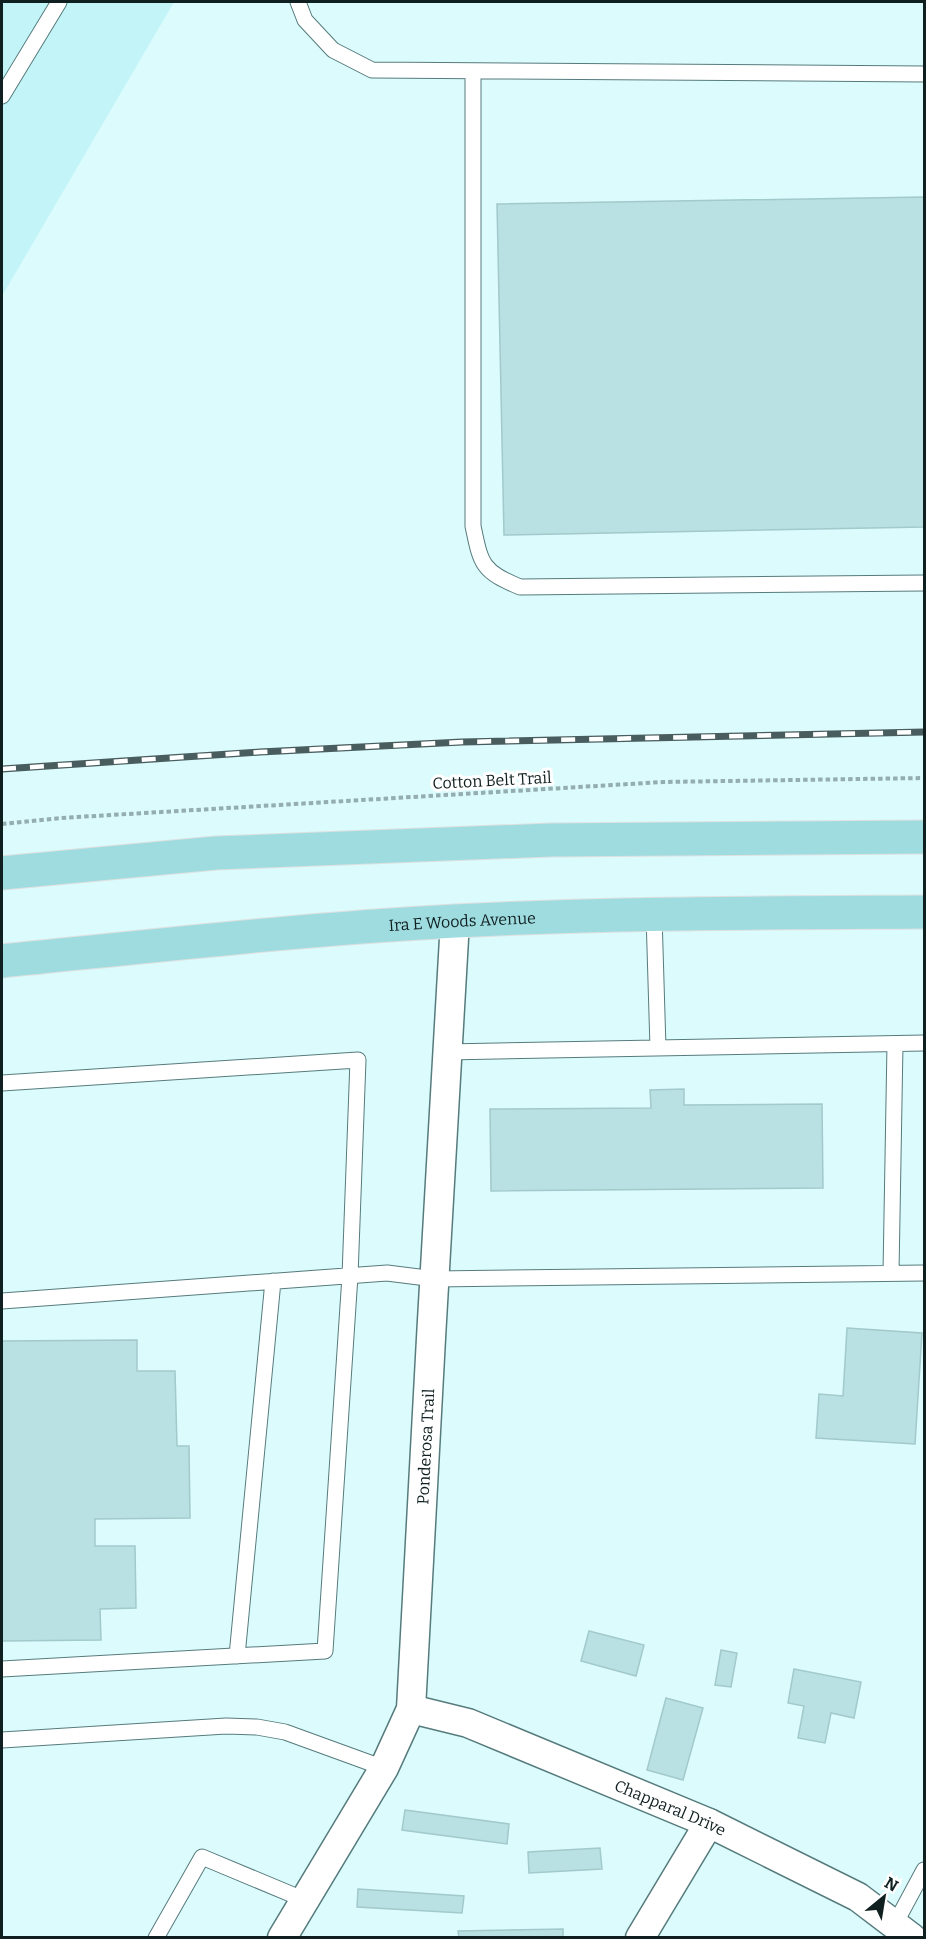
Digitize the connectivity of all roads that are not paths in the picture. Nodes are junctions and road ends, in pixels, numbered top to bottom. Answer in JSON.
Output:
{"nodes":[{"id":1,"x":59,"y":2,"type":"edge"},
{"id":2,"x":298,"y":2,"type":"edge"},
{"id":3,"x":473,"y":71,"type":"junction"},
{"id":4,"x":924,"y":74,"type":"edge"},
{"id":5,"x":2,"y":96,"type":"edge"},
{"id":6,"x":924,"y":583,"type":"edge"},
{"id":7,"x":924,"y":837,"type":"edge"},
{"id":8,"x":2,"y":873,"type":"edge"},
{"id":9,"x":924,"y":912,"type":"edge"},
{"id":10,"x":654,"y":915,"type":"junction"},
{"id":11,"x":455,"y":921,"type":"junction"},
{"id":12,"x":2,"y":961,"type":"edge"},
{"id":13,"x":924,"y":1043,"type":"edge"},
{"id":14,"x":895,"y":1044,"type":"junction"},
{"id":15,"x":658,"y":1048,"type":"junction"},
{"id":16,"x":447,"y":1052,"type":"junction"},
{"id":17,"x":2,"y":1083,"type":"edge"},
{"id":18,"x":891,"y":1273,"type":"junction"},
{"id":19,"x":924,"y":1273,"type":"edge"},
{"id":20,"x":350,"y":1276,"type":"junction"},
{"id":21,"x":435,"y":1279,"type":"junction"},
{"id":22,"x":273,"y":1281,"type":"junction"},
{"id":23,"x":2,"y":1301,"type":"edge"},
{"id":24,"x":237,"y":1656,"type":"junction"},
{"id":25,"x":2,"y":1669,"type":"edge"},
{"id":26,"x":411,"y":1709,"type":"junction"},
{"id":27,"x":2,"y":1740,"type":"edge"},
{"id":28,"x":384,"y":1768,"type":"junction"},
{"id":29,"x":709,"y":1823,"type":"junction"},
{"id":30,"x":924,"y":1870,"type":"edge"},
{"id":31,"x":305,"y":1900,"type":"junction"},
{"id":32,"x":904,"y":1931,"type":"edge"},
{"id":33,"x":156,"y":1938,"type":"edge"},
{"id":34,"x":282,"y":1938,"type":"edge"},
{"id":35,"x":640,"y":1938,"type":"edge"}],
"edges":[{"from":1,"to":5,"type":"lane"},
{"from":2,"to":3,"type":"lane"},
{"from":3,"to":4,"type":"lane"},
{"from":3,"to":6,"type":"lane"},
{"from":7,"to":8,"type":"main road"},
{"from":9,"to":10,"type":"main road","name":"Ira E Woods Avenue"},
{"from":10,"to":11,"type":"main road","name":"Ira E Woods Avenue"},
{"from":10,"to":15,"type":"lane"},
{"from":11,"to":12,"type":"main road","name":"Ira E Woods Avenue"},
{"from":11,"to":16,"type":"street","name":"Ponderosa Trail"},
{"from":13,"to":14,"type":"lane"},
{"from":14,"to":15,"type":"lane"},
{"from":14,"to":18,"type":"lane"},
{"from":15,"to":16,"type":"lane"},
{"from":16,"to":21,"type":"street","name":"Ponderosa Trail"},
{"from":17,"to":20,"type":"lane"},
{"from":18,"to":19,"type":"lane"},
{"from":18,"to":21,"type":"lane"},
{"from":20,"to":21,"type":"lane"},
{"from":20,"to":22,"type":"lane"},
{"from":20,"to":24,"type":"lane"},
{"from":21,"to":26,"type":"street","name":"Ponderosa Trail"},
{"from":22,"to":23,"type":"lane"},
{"from":22,"to":24,"type":"lane"},
{"from":24,"to":25,"type":"lane"},
{"from":26,"to":28,"type":"street","name":"Ponderosa Trail"},
{"from":26,"to":29,"type":"street","name":"Chapparal Drive"},
{"from":27,"to":28,"type":"lane"},
{"from":28,"to":31,"type":"street","name":"Ponderosa Trail"},
{"from":29,"to":32,"type":"street","name":"Chapparal Drive"},
{"from":29,"to":35,"type":"street"},
{"from":30,"to":32,"type":"lane"},
{"from":31,"to":33,"type":"lane"},
{"from":31,"to":34,"type":"street","name":"Ponderosa Trail"}]}
